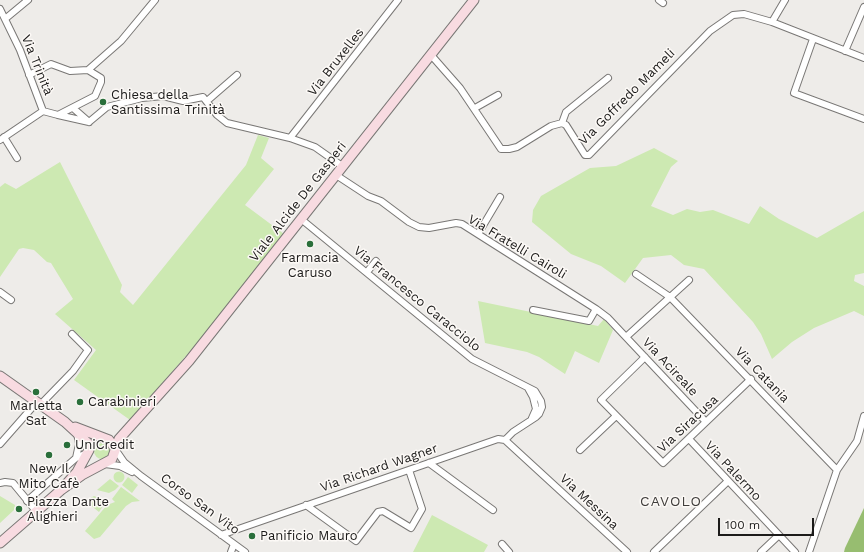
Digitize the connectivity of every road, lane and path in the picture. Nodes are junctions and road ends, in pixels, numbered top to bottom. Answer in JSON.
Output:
{"nodes":[{"id":1,"x":28,"y":0,"type":"edge"},
{"id":2,"x":155,"y":0,"type":"edge"},
{"id":3,"x":398,"y":0,"type":"edge"},
{"id":4,"x":474,"y":0,"type":"edge"},
{"id":5,"x":785,"y":0,"type":"edge"},
{"id":6,"x":864,"y":7,"type":"edge"},
{"id":7,"x":0,"y":9,"type":"edge"},
{"id":8,"x":5,"y":19,"type":"junction"},
{"id":9,"x":772,"y":22,"type":"junction"},
{"id":10,"x":813,"y":39,"type":"junction"},
{"id":11,"x":845,"y":52,"type":"junction"},
{"id":12,"x":431,"y":55,"type":"junction"},
{"id":13,"x":864,"y":58,"type":"edge"},
{"id":14,"x":88,"y":70,"type":"junction"},
{"id":15,"x":29,"y":75,"type":"junction"},
{"id":16,"x":237,"y":75,"type":"dead end"},
{"id":17,"x":608,"y":78,"type":"dead end"},
{"id":18,"x":498,"y":95,"type":"dead end"},
{"id":19,"x":207,"y":101,"type":"junction"},
{"id":20,"x":73,"y":108,"type":"junction"},
{"id":21,"x":475,"y":108,"type":"junction"},
{"id":22,"x":44,"y":111,"type":"junction"},
{"id":23,"x":58,"y":115,"type":"junction"},
{"id":24,"x":864,"y":119,"type":"edge"},
{"id":25,"x":89,"y":122,"type":"junction"},
{"id":26,"x":562,"y":122,"type":"junction"},
{"id":27,"x":290,"y":138,"type":"junction"},
{"id":28,"x":2,"y":139,"type":"edge"},
{"id":29,"x":17,"y":158,"type":"dead end"},
{"id":30,"x":342,"y":166,"type":"junction"},
{"id":31,"x":336,"y":175,"type":"junction"},
{"id":32,"x":500,"y":198,"type":"dead end"},
{"id":33,"x":301,"y":218,"type":"junction"},
{"id":34,"x":478,"y":234,"type":"junction"},
{"id":35,"x":376,"y":261,"type":"dead end"},
{"id":36,"x":367,"y":272,"type":"junction"},
{"id":37,"x":636,"y":274,"type":"dead end"},
{"id":38,"x":689,"y":280,"type":"dead end"},
{"id":39,"x":0,"y":292,"type":"edge"},
{"id":40,"x":670,"y":298,"type":"junction"},
{"id":41,"x":11,"y":300,"type":"dead end"},
{"id":42,"x":596,"y":309,"type":"junction"},
{"id":43,"x":533,"y":310,"type":"dead end"},
{"id":44,"x":617,"y":327,"type":"joint"},
{"id":45,"x":72,"y":334,"type":"dead end"},
{"id":46,"x":626,"y":337,"type":"junction"},
{"id":47,"x":645,"y":357,"type":"junction"},
{"id":48,"x":0,"y":376,"type":"edge"},
{"id":49,"x":751,"y":379,"type":"junction"},
{"id":50,"x":39,"y":404,"type":"junction"},
{"id":51,"x":616,"y":416,"type":"junction"},
{"id":52,"x":864,"y":416,"type":"edge"},
{"id":53,"x":138,"y":417,"type":"junction"},
{"id":54,"x":65,"y":422,"type":"junction"},
{"id":55,"x":706,"y":422,"type":"junction"},
{"id":56,"x":77,"y":433,"type":"junction"},
{"id":57,"x":103,"y":438,"type":"junction"},
{"id":58,"x":689,"y":439,"type":"junction"},
{"id":59,"x":505,"y":440,"type":"junction"},
{"id":60,"x":0,"y":444,"type":"edge"},
{"id":61,"x":89,"y":449,"type":"junction"},
{"id":62,"x":115,"y":449,"type":"junction"},
{"id":63,"x":580,"y":450,"type":"dead end"},
{"id":64,"x":76,"y":458,"type":"junction"},
{"id":65,"x":429,"y":463,"type":"junction"},
{"id":66,"x":104,"y":464,"type":"junction"},
{"id":67,"x":409,"y":470,"type":"junction"},
{"id":68,"x":837,"y":470,"type":"junction"},
{"id":69,"x":141,"y":476,"type":"junction"},
{"id":70,"x":728,"y":481,"type":"junction"},
{"id":71,"x":0,"y":483,"type":"edge"},
{"id":72,"x":61,"y":490,"type":"junction"},
{"id":73,"x":28,"y":501,"type":"junction"},
{"id":74,"x":306,"y":505,"type":"junction"},
{"id":75,"x":493,"y":510,"type":"dead end"},
{"id":76,"x":36,"y":511,"type":"junction"},
{"id":77,"x":221,"y":535,"type":"junction"},
{"id":78,"x":779,"y":535,"type":"junction"},
{"id":79,"x":0,"y":543,"type":"edge"},
{"id":80,"x":234,"y":544,"type":"junction"},
{"id":81,"x":502,"y":544,"type":"dead end"},
{"id":82,"x":231,"y":552,"type":"edge"},
{"id":83,"x":245,"y":552,"type":"edge"},
{"id":84,"x":509,"y":552,"type":"edge"},
{"id":85,"x":627,"y":552,"type":"edge"},
{"id":86,"x":654,"y":552,"type":"edge"},
{"id":87,"x":761,"y":552,"type":"edge"},
{"id":88,"x":795,"y":552,"type":"edge"},
{"id":89,"x":809,"y":552,"type":"edge"}],
"edges":[{"from":1,"to":8,"type":"street"},
{"from":2,"to":14,"type":"street"},
{"from":3,"to":27,"type":"street","name":"Via Bruxelles"},
{"from":4,"to":12,"type":"main road","name":"Viale Alcide De Gasperi"},
{"from":5,"to":9,"type":"street"},
{"from":6,"to":11,"type":"street"},
{"from":7,"to":8,"type":"street","name":"Via Trinità"},
{"from":8,"to":15,"type":"street","name":"Via Trinità"},
{"from":9,"to":10,"type":"street","name":"Via Goffredo Mameli"},
{"from":9,"to":26,"type":"street","name":"Via Goffredo Mameli"},
{"from":10,"to":11,"type":"street","name":"Via Goffredo Mameli"},
{"from":10,"to":24,"type":"street"},
{"from":11,"to":13,"type":"street","name":"Via Goffredo Mameli"},
{"from":12,"to":21,"type":"street"},
{"from":12,"to":30,"type":"main road","name":"Viale Alcide De Gasperi"},
{"from":14,"to":15,"type":"street"},
{"from":14,"to":20,"type":"street"},
{"from":15,"to":22,"type":"street","name":"Via Trinità"},
{"from":16,"to":19,"type":"street"},
{"from":17,"to":26,"type":"street"},
{"from":18,"to":21,"type":"street"},
{"from":19,"to":25,"type":"street"},
{"from":19,"to":27,"type":"street"},
{"from":20,"to":23,"type":"street"},
{"from":20,"to":25,"type":"street"},
{"from":21,"to":26,"type":"street"},
{"from":22,"to":23,"type":"street","name":"Via Trinità"},
{"from":22,"to":28,"type":"street"},
{"from":23,"to":25,"type":"street","name":"Via Trinità"},
{"from":27,"to":30,"type":"street"},
{"from":28,"to":29,"type":"street"},
{"from":30,"to":31,"type":"main road","name":"Viale Alcide De Gasperi"},
{"from":31,"to":33,"type":"main road","name":"Viale Alcide De Gasperi"},
{"from":31,"to":34,"type":"street","name":"Via Fratelli Cairoli"},
{"from":32,"to":34,"type":"street"},
{"from":33,"to":36,"type":"street","name":"Via Francesco Caracciolo"},
{"from":33,"to":53,"type":"main road","name":"Viale Alcide De Gasperi"},
{"from":34,"to":42,"type":"street","name":"Via Fratelli Cairoli"},
{"from":35,"to":36,"type":"street"},
{"from":36,"to":59,"type":"street","name":"Via Francesco Caracciolo"},
{"from":37,"to":40,"type":"street","name":"Via Catania"},
{"from":38,"to":40,"type":"street"},
{"from":39,"to":41,"type":"street"},
{"from":40,"to":46,"type":"street"},
{"from":40,"to":49,"type":"street","name":"Via Catania"},
{"from":42,"to":43,"type":"street"},
{"from":42,"to":44,"type":"street","name":"Via Fratelli Cairoli"},
{"from":44,"to":46,"type":"street","name":"Via Acireale"},
{"from":45,"to":50,"type":"street"},
{"from":46,"to":47,"type":"street","name":"Via Acireale"},
{"from":47,"to":51,"type":"street","name":"Via Siracusa"},
{"from":47,"to":55,"type":"street","name":"Via Acireale"},
{"from":48,"to":50,"type":"main road"},
{"from":49,"to":55,"type":"street","name":"Via Siracusa"},
{"from":49,"to":68,"type":"street","name":"Via Catania"},
{"from":50,"to":54,"type":"main road"},
{"from":50,"to":60,"type":"street"},
{"from":51,"to":58,"type":"street","name":"Via Siracusa"},
{"from":51,"to":63,"type":"street"},
{"from":52,"to":68,"type":"street"},
{"from":53,"to":57,"type":"main road"},
{"from":53,"to":62,"type":"main road"},
{"from":54,"to":56,"type":"main road"},
{"from":54,"to":57,"type":"main road"},
{"from":55,"to":58,"type":"street","name":"Via Siracusa"},
{"from":56,"to":61,"type":"main road"},
{"from":56,"to":64,"type":"street"},
{"from":57,"to":61,"type":"main road"},
{"from":57,"to":62,"type":"main road"},
{"from":58,"to":70,"type":"street","name":"Via Palermo"},
{"from":59,"to":65,"type":"street","name":"Via Richard Wagner"},
{"from":59,"to":85,"type":"street","name":"Via Messina"},
{"from":61,"to":64,"type":"street"},
{"from":61,"to":66,"type":"main road"},
{"from":61,"to":72,"type":"main road"},
{"from":62,"to":66,"type":"main road"},
{"from":62,"to":69,"type":"street"},
{"from":64,"to":73,"type":"street"},
{"from":65,"to":67,"type":"street","name":"Via Richard Wagner"},
{"from":65,"to":75,"type":"street"},
{"from":66,"to":69,"type":"street"},
{"from":66,"to":72,"type":"main road"},
{"from":67,"to":74,"type":"street","name":"Via Richard Wagner"},
{"from":67,"to":74,"type":"street"},
{"from":68,"to":89,"type":"street"},
{"from":69,"to":77,"type":"street","name":"Corso San Vito"},
{"from":70,"to":78,"type":"street","name":"Via Palermo"},
{"from":70,"to":86,"type":"street"},
{"from":71,"to":73,"type":"street"},
{"from":72,"to":76,"type":"main road"},
{"from":73,"to":76,"type":"street"},
{"from":74,"to":77,"type":"street","name":"Via Richard Wagner"},
{"from":76,"to":79,"type":"main road"},
{"from":77,"to":80,"type":"street","name":"Corso San Vito"},
{"from":78,"to":87,"type":"street"},
{"from":78,"to":88,"type":"street","name":"Via Palermo"},
{"from":80,"to":82,"type":"street"},
{"from":80,"to":83,"type":"street","name":"Corso San Vito"},
{"from":81,"to":84,"type":"street"}]}
